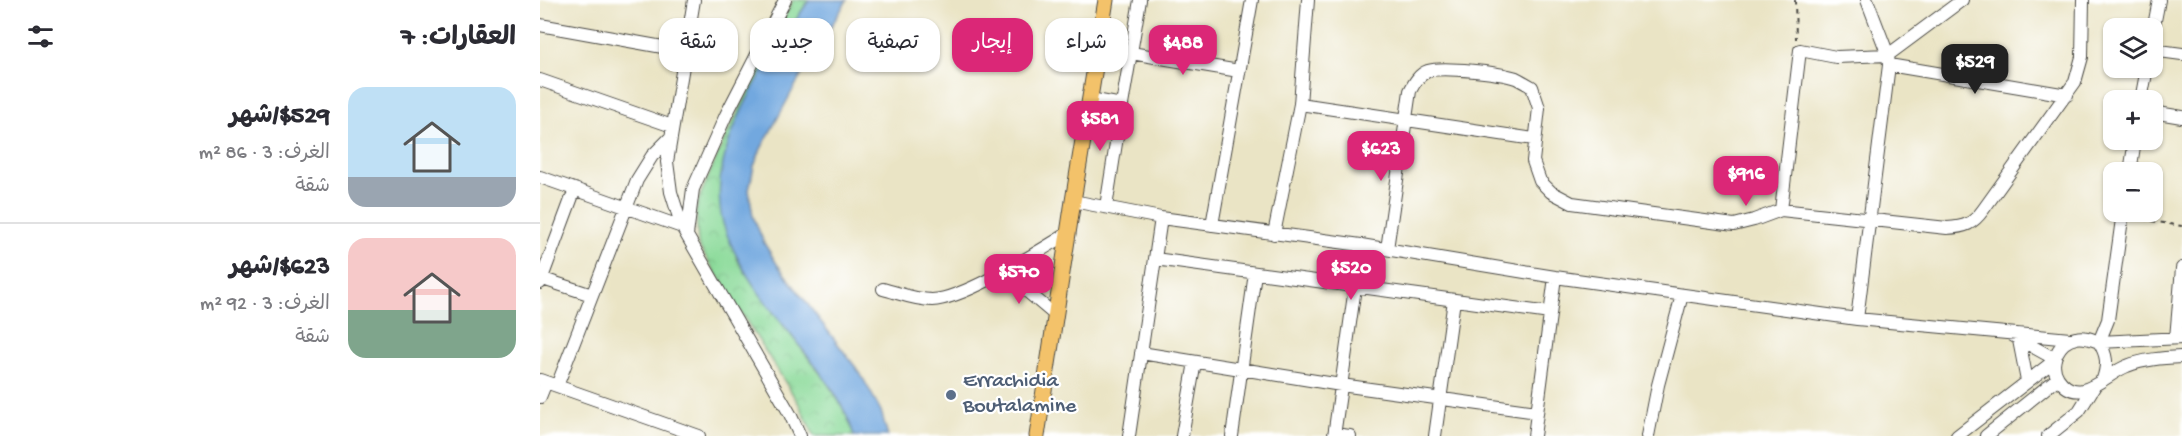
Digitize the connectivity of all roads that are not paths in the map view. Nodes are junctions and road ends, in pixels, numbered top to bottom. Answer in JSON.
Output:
{"nodes":[{"id":1,"x":694,"y":0,"type":"edge"},
{"id":2,"x":785,"y":0,"type":"edge"},
{"id":3,"x":1106,"y":0,"type":"edge"},
{"id":4,"x":1140,"y":0,"type":"edge"},
{"id":5,"x":1252,"y":0,"type":"edge"},
{"id":6,"x":1308,"y":0,"type":"edge"},
{"id":7,"x":1867,"y":0,"type":"edge"},
{"id":8,"x":1962,"y":0,"type":"edge"},
{"id":9,"x":2083,"y":0,"type":"edge"},
{"id":10,"x":2159,"y":0,"type":"edge"},
{"id":11,"x":691,"y":18,"type":"edge"},
{"id":12,"x":2156,"y":18,"type":"edge"},
{"id":13,"x":540,"y":25,"type":"edge"},
{"id":14,"x":659,"y":46,"type":"edge"},
{"id":15,"x":2163,"y":51,"type":"edge"},
{"id":16,"x":1131,"y":52,"type":"junction"},
{"id":17,"x":2182,"y":54,"type":"edge"},
{"id":18,"x":1888,"y":60,"type":"junction"},
{"id":19,"x":1239,"y":71,"type":"junction"},
{"id":20,"x":682,"y":72,"type":"edge"},
{"id":21,"x":540,"y":80,"type":"edge"},
{"id":22,"x":2067,"y":95,"type":"junction"},
{"id":23,"x":1090,"y":99,"type":"junction"},
{"id":24,"x":1300,"y":104,"type":"junction"},
{"id":25,"x":1122,"y":105,"type":"junction"},
{"id":26,"x":2163,"y":114,"type":"edge"},
{"id":27,"x":2182,"y":117,"type":"edge"},
{"id":28,"x":1405,"y":119,"type":"junction"},
{"id":29,"x":672,"y":131,"type":"junction"},
{"id":30,"x":1534,"y":139,"type":"junction"},
{"id":31,"x":540,"y":177,"type":"edge"},
{"id":32,"x":575,"y":189,"type":"junction"},
{"id":33,"x":1073,"y":201,"type":"junction"},
{"id":34,"x":625,"y":207,"type":"junction"},
{"id":35,"x":1106,"y":207,"type":"junction"},
{"id":36,"x":1781,"y":210,"type":"junction"},
{"id":37,"x":1161,"y":218,"type":"junction"},
{"id":38,"x":1871,"y":219,"type":"junction"},
{"id":39,"x":2122,"y":222,"type":"edge"},
{"id":40,"x":1212,"y":225,"type":"junction"},
{"id":41,"x":684,"y":231,"type":"junction"},
{"id":42,"x":1069,"y":233,"type":"junction"},
{"id":43,"x":1274,"y":234,"type":"junction"},
{"id":44,"x":1361,"y":245,"type":"junction"},
{"id":45,"x":1387,"y":249,"type":"junction"},
{"id":46,"x":1155,"y":259,"type":"junction"},
{"id":47,"x":2182,"y":268,"type":"edge"},
{"id":48,"x":1003,"y":271,"type":"junction"},
{"id":49,"x":1255,"y":273,"type":"junction"},
{"id":50,"x":1555,"y":277,"type":"junction"},
{"id":51,"x":541,"y":280,"type":"edge"},
{"id":52,"x":1355,"y":286,"type":"junction"},
{"id":53,"x":883,"y":288,"type":"dead end"},
{"id":54,"x":592,"y":295,"type":"junction"},
{"id":55,"x":1682,"y":295,"type":"junction"},
{"id":56,"x":1454,"y":300,"type":"junction"},
{"id":57,"x":2180,"y":300,"type":"edge"},
{"id":58,"x":1550,"y":313,"type":"junction"},
{"id":59,"x":1055,"y":315,"type":"junction"},
{"id":60,"x":1857,"y":319,"type":"junction"},
{"id":61,"x":2015,"y":337,"type":"junction"},
{"id":62,"x":2179,"y":338,"type":"edge"},
{"id":63,"x":2070,"y":339,"type":"junction"},
{"id":64,"x":2098,"y":342,"type":"junction"},
{"id":65,"x":1141,"y":353,"type":"junction"},
{"id":66,"x":2182,"y":357,"type":"edge"},
{"id":67,"x":2055,"y":360,"type":"junction"},
{"id":68,"x":1195,"y":362,"type":"junction"},
{"id":69,"x":1242,"y":369,"type":"junction"},
{"id":70,"x":2058,"y":378,"type":"junction"},
{"id":71,"x":2103,"y":379,"type":"junction"},
{"id":72,"x":2027,"y":381,"type":"junction"},
{"id":73,"x":548,"y":382,"type":"edge"},
{"id":74,"x":1341,"y":385,"type":"junction"},
{"id":75,"x":2094,"y":387,"type":"junction"},
{"id":76,"x":540,"y":397,"type":"edge"},
{"id":77,"x":1440,"y":398,"type":"junction"},
{"id":78,"x":1537,"y":412,"type":"junction"},
{"id":79,"x":1334,"y":435,"type":"edge"},
{"id":80,"x":699,"y":436,"type":"edge"},
{"id":81,"x":800,"y":436,"type":"edge"},
{"id":82,"x":1037,"y":436,"type":"edge"},
{"id":83,"x":1129,"y":436,"type":"edge"},
{"id":84,"x":1182,"y":436,"type":"edge"},
{"id":85,"x":1232,"y":436,"type":"edge"},
{"id":86,"x":1350,"y":436,"type":"edge"},
{"id":87,"x":1435,"y":436,"type":"edge"},
{"id":88,"x":1534,"y":436,"type":"edge"},
{"id":89,"x":1648,"y":436,"type":"edge"},
{"id":90,"x":1957,"y":436,"type":"edge"},
{"id":91,"x":1986,"y":436,"type":"edge"},
{"id":92,"x":2048,"y":436,"type":"edge"}],
"edges":[{"from":1,"to":11,"type":"street"},
{"from":2,"to":41,"type":"street"},
{"from":3,"to":23,"type":"main road"},
{"from":4,"to":16,"type":"street"},
{"from":5,"to":19,"type":"street"},
{"from":6,"to":24,"type":"street"},
{"from":7,"to":18,"type":"street"},
{"from":8,"to":18,"type":"street"},
{"from":9,"to":22,"type":"street"},
{"from":10,"to":12,"type":"street"},
{"from":13,"to":14,"type":"street"},
{"from":15,"to":17,"type":"street"},
{"from":16,"to":19,"type":"street"},
{"from":16,"to":25,"type":"street"},
{"from":18,"to":22,"type":"street"},
{"from":18,"to":36,"type":"street"},
{"from":18,"to":38,"type":"street"},
{"from":19,"to":40,"type":"street"},
{"from":20,"to":29,"type":"street"},
{"from":21,"to":29,"type":"street"},
{"from":22,"to":38,"type":"street"},
{"from":23,"to":25,"type":"street"},
{"from":23,"to":33,"type":"main road"},
{"from":24,"to":28,"type":"street"},
{"from":24,"to":43,"type":"street"},
{"from":25,"to":35,"type":"street"},
{"from":26,"to":27,"type":"street"},
{"from":28,"to":30,"type":"street"},
{"from":28,"to":30,"type":"street"},
{"from":28,"to":45,"type":"street"},
{"from":29,"to":34,"type":"street"},
{"from":29,"to":41,"type":"street"},
{"from":30,"to":36,"type":"street"},
{"from":31,"to":32,"type":"street"},
{"from":32,"to":34,"type":"street"},
{"from":32,"to":51,"type":"street"},
{"from":33,"to":35,"type":"street"},
{"from":33,"to":42,"type":"main road"},
{"from":34,"to":41,"type":"street"},
{"from":34,"to":54,"type":"street"},
{"from":35,"to":37,"type":"street"},
{"from":36,"to":38,"type":"street"},
{"from":37,"to":40,"type":"street"},
{"from":37,"to":46,"type":"street"},
{"from":38,"to":60,"type":"street"},
{"from":39,"to":64,"type":"street"},
{"from":40,"to":43,"type":"street"},
{"from":41,"to":81,"type":"street"},
{"from":42,"to":48,"type":"street"},
{"from":42,"to":59,"type":"main road"},
{"from":43,"to":44,"type":"street"},
{"from":44,"to":45,"type":"street"},
{"from":44,"to":52,"type":"street"},
{"from":45,"to":50,"type":"street"},
{"from":46,"to":49,"type":"street"},
{"from":46,"to":65,"type":"street"},
{"from":47,"to":57,"type":"street"},
{"from":48,"to":53,"type":"street"},
{"from":48,"to":59,"type":"street"},
{"from":49,"to":52,"type":"street"},
{"from":49,"to":69,"type":"street"},
{"from":50,"to":55,"type":"street"},
{"from":50,"to":58,"type":"street"},
{"from":51,"to":54,"type":"street"},
{"from":52,"to":56,"type":"street"},
{"from":52,"to":74,"type":"street"},
{"from":54,"to":73,"type":"street"},
{"from":55,"to":60,"type":"street"},
{"from":55,"to":89,"type":"street"},
{"from":56,"to":58,"type":"street"},
{"from":56,"to":77,"type":"street"},
{"from":57,"to":62,"type":"street"},
{"from":58,"to":78,"type":"street"},
{"from":59,"to":82,"type":"main road"},
{"from":60,"to":61,"type":"street"},
{"from":61,"to":63,"type":"street"},
{"from":61,"to":67,"type":"street"},
{"from":61,"to":72,"type":"street"},
{"from":62,"to":64,"type":"street"},
{"from":63,"to":64,"type":"street"},
{"from":63,"to":67,"type":"street"},
{"from":64,"to":71,"type":"street"},
{"from":65,"to":68,"type":"street"},
{"from":65,"to":83,"type":"street"},
{"from":66,"to":71,"type":"street"},
{"from":67,"to":70,"type":"street"},
{"from":67,"to":72,"type":"street"},
{"from":68,"to":69,"type":"street"},
{"from":68,"to":84,"type":"street"},
{"from":69,"to":74,"type":"street"},
{"from":69,"to":85,"type":"street"},
{"from":70,"to":75,"type":"street"},
{"from":70,"to":91,"type":"street"},
{"from":71,"to":75,"type":"street"},
{"from":72,"to":90,"type":"street"},
{"from":73,"to":76,"type":"street"},
{"from":73,"to":80,"type":"street"},
{"from":74,"to":77,"type":"street"},
{"from":74,"to":79,"type":"street"},
{"from":75,"to":92,"type":"street"},
{"from":77,"to":78,"type":"street"},
{"from":77,"to":87,"type":"street"},
{"from":78,"to":88,"type":"street"},
{"from":79,"to":86,"type":"street"}]}
